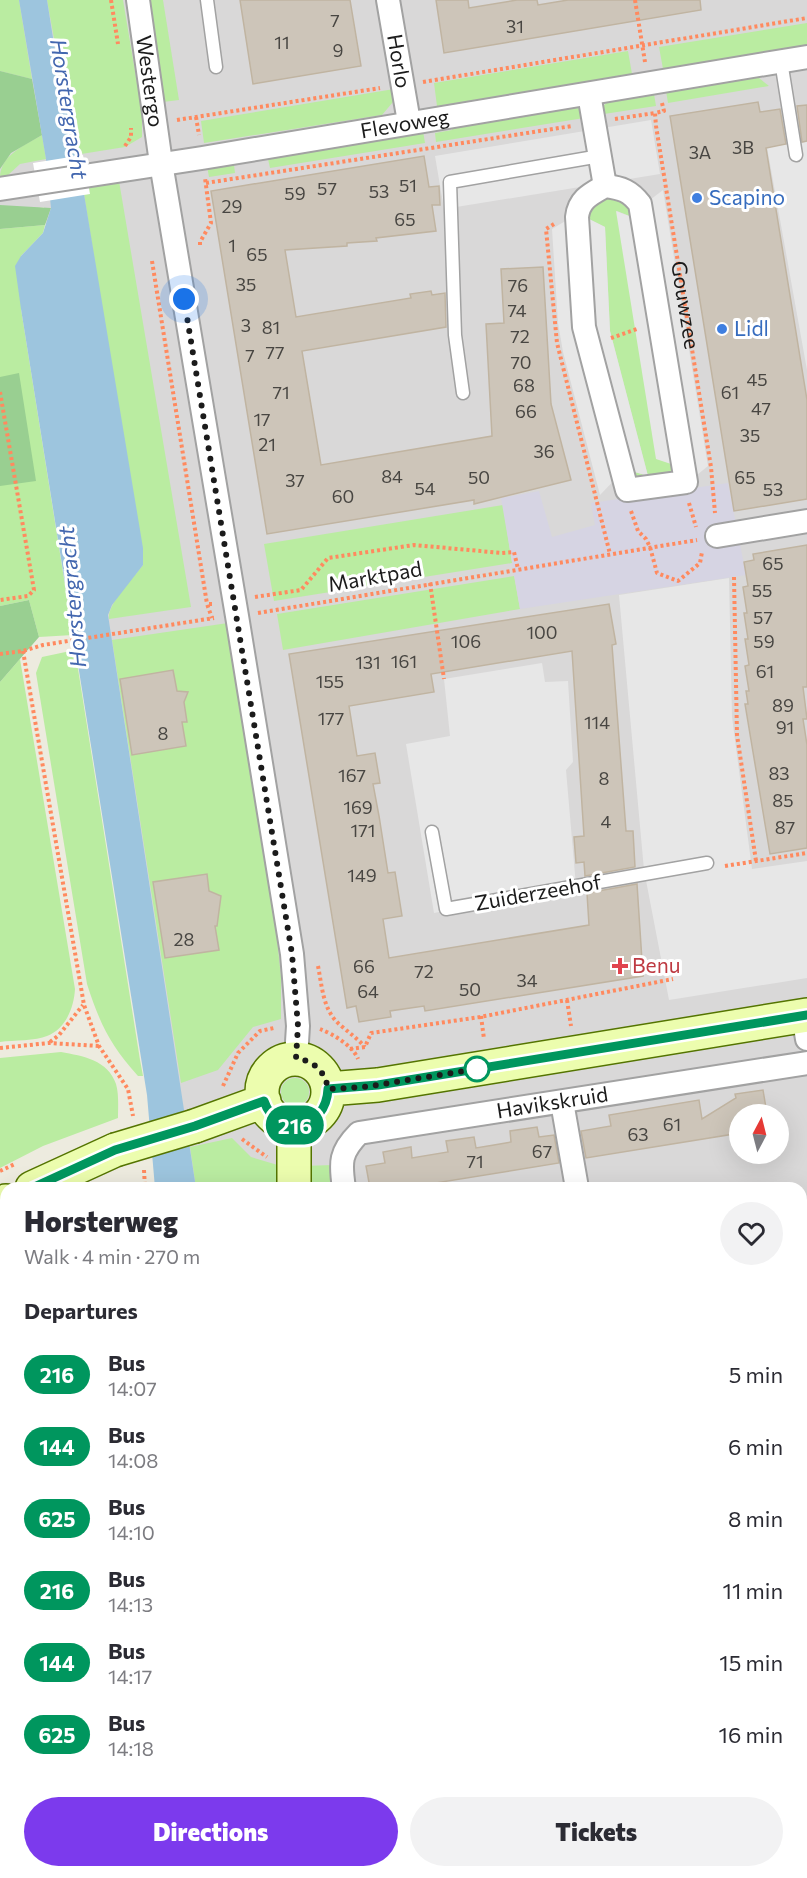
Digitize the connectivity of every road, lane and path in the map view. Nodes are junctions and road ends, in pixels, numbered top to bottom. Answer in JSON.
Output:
{"nodes":[{"id":1,"x":138,"y":0,"type":"edge"},
{"id":2,"x":207,"y":0,"type":"edge"},
{"id":3,"x":388,"y":0,"type":"edge"},
{"id":4,"x":635,"y":0,"type":"edge"},
{"id":5,"x":807,"y":18,"type":"edge"},
{"id":6,"x":642,"y":45,"type":"junction"},
{"id":7,"x":807,"y":57,"type":"edge"},
{"id":8,"x":781,"y":61,"type":"junction"},
{"id":9,"x":216,"y":67,"type":"dead end"},
{"id":10,"x":653,"y":82,"type":"junction"},
{"id":11,"x":403,"y":85,"type":"junction"},
{"id":12,"x":589,"y":94,"type":"junction"},
{"id":13,"x":655,"y":113,"type":"junction"},
{"id":14,"x":196,"y":117,"type":"junction"},
{"id":15,"x":409,"y":122,"type":"junction"},
{"id":16,"x":594,"y":122,"type":"junction"},
{"id":17,"x":155,"y":123,"type":"junction"},
{"id":18,"x":660,"y":147,"type":"junction"},
{"id":19,"x":653,"y":148,"type":"dead end"},
{"id":20,"x":796,"y":155,"type":"dead end"},
{"id":21,"x":600,"y":156,"type":"junction"},
{"id":22,"x":202,"y":158,"type":"junction"},
{"id":23,"x":161,"y":164,"type":"junction"},
{"id":24,"x":206,"y":183,"type":"junction"},
{"id":25,"x":605,"y":186,"type":"junction"},
{"id":26,"x":0,"y":189,"type":"edge"},
{"id":27,"x":150,"y":251,"type":"dead end"},
{"id":28,"x":202,"y":254,"type":"dead end"},
{"id":29,"x":687,"y":320,"type":"junction"},
{"id":30,"x":584,"y":327,"type":"junction"},
{"id":31,"x":662,"y":336,"type":"junction"},
{"id":32,"x":557,"y":343,"type":"dead end"},
{"id":33,"x":0,"y":392,"type":"edge"},
{"id":34,"x":464,"y":393,"type":"dead end"},
{"id":35,"x":3,"y":429,"type":"edge"},
{"id":36,"x":686,"y":482,"type":"junction"},
{"id":37,"x":627,"y":490,"type":"junction"},
{"id":38,"x":807,"y":521,"type":"edge"},
{"id":39,"x":708,"y":538,"type":"junction"},
{"id":40,"x":650,"y":547,"type":"junction"},
{"id":41,"x":518,"y":569,"type":"junction"},
{"id":42,"x":734,"y":577,"type":"dead end"},
{"id":43,"x":430,"y":583,"type":"junction"},
{"id":44,"x":257,"y":586,"type":"dead end"},
{"id":45,"x":259,"y":597,"type":"junction"},
{"id":46,"x":0,"y":600,"type":"edge"},
{"id":47,"x":207,"y":604,"type":"junction"},
{"id":48,"x":236,"y":608,"type":"junction"},
{"id":49,"x":262,"y":612,"type":"junction"},
{"id":50,"x":212,"y":618,"type":"junction"},
{"id":51,"x":263,"y":622,"type":"dead end"},
{"id":52,"x":23,"y":651,"type":"junction"},
{"id":53,"x":0,"y":654,"type":"edge"},
{"id":54,"x":444,"y":679,"type":"dead end"},
{"id":55,"x":432,"y":832,"type":"dead end"},
{"id":56,"x":807,"y":853,"type":"edge"},
{"id":57,"x":756,"y":861,"type":"junction"},
{"id":58,"x":712,"y":865,"type":"joint"},
{"id":59,"x":317,"y":957,"type":"dead end"},
{"id":60,"x":673,"y":979,"type":"dead end"},
{"id":61,"x":567,"y":1000,"type":"junction"},
{"id":62,"x":84,"y":1005,"type":"junction"},
{"id":63,"x":481,"y":1016,"type":"junction"},
{"id":64,"x":806,"y":1023,"type":"edge"},
{"id":65,"x":298,"y":1026,"type":"junction"},
{"id":66,"x":572,"y":1032,"type":"dead end"},
{"id":67,"x":338,"y":1039,"type":"dead end"},
{"id":68,"x":49,"y":1043,"type":"junction"},
{"id":69,"x":99,"y":1046,"type":"junction"},
{"id":70,"x":485,"y":1046,"type":"dead end"},
{"id":71,"x":0,"y":1047,"type":"edge"},
{"id":72,"x":365,"y":1047,"type":"junction"},
{"id":73,"x":350,"y":1049,"type":"dead end"},
{"id":74,"x":296,"y":1058,"type":"junction"},
{"id":75,"x":807,"y":1063,"type":"edge"},
{"id":76,"x":220,"y":1089,"type":"dead end"},
{"id":77,"x":328,"y":1089,"type":"junction"},
{"id":78,"x":264,"y":1101,"type":"junction"},
{"id":79,"x":562,"y":1102,"type":"junction"},
{"id":80,"x":134,"y":1120,"type":"dead end"},
{"id":81,"x":294,"y":1125,"type":"junction"},
{"id":82,"x":129,"y":1156,"type":"junction"},
{"id":83,"x":50,"y":1182,"type":"edge"},
{"id":84,"x":142,"y":1182,"type":"edge"},
{"id":85,"x":294,"y":1182,"type":"edge"},
{"id":86,"x":343,"y":1182,"type":"edge"},
{"id":87,"x":575,"y":1182,"type":"edge"}],
"edges":[{"from":1,"to":17,"type":"street","name":"Westergo"},
{"from":2,"to":9,"type":"lane"},
{"from":3,"to":11,"type":"street","name":"Horlo"},
{"from":4,"to":6,"type":"path"},
{"from":5,"to":6,"type":"path"},
{"from":6,"to":10,"type":"path"},
{"from":6,"to":11,"type":"path"},
{"from":7,"to":8,"type":"street","name":"Flevoweg"},
{"from":8,"to":10,"type":"street","name":"Flevoweg"},
{"from":8,"to":20,"type":"lane"},
{"from":10,"to":12,"type":"street","name":"Flevoweg"},
{"from":10,"to":13,"type":"path","name":"Gouwzee"},
{"from":11,"to":14,"type":"path"},
{"from":11,"to":15,"type":"street","name":"Horlo"},
{"from":12,"to":15,"type":"street","name":"Flevoweg"},
{"from":12,"to":16,"type":"street"},
{"from":13,"to":16,"type":"path"},
{"from":13,"to":18,"type":"path","name":"Gouwzee"},
{"from":14,"to":17,"type":"path"},
{"from":14,"to":22,"type":"path"},
{"from":15,"to":22,"type":"street","name":"Flevoweg"},
{"from":16,"to":21,"type":"street"},
{"from":16,"to":24,"type":"path"},
{"from":17,"to":23,"type":"street","name":"Westergo"},
{"from":18,"to":19,"type":"path"},
{"from":18,"to":29,"type":"path","name":"Gouwzee"},
{"from":21,"to":25,"type":"street"},
{"from":21,"to":34,"type":"lane"},
{"from":22,"to":23,"type":"street","name":"Flevoweg"},
{"from":22,"to":24,"type":"path"},
{"from":23,"to":26,"type":"street","name":"Flevoweg"},
{"from":23,"to":48,"type":"street","name":"Westergo"},
{"from":24,"to":28,"type":"path"},
{"from":25,"to":30,"type":"street"},
{"from":25,"to":31,"type":"street","name":"Gouwzee"},
{"from":27,"to":47,"type":"path"},
{"from":29,"to":31,"type":"path"},
{"from":29,"to":39,"type":"path","name":"Gouwzee"},
{"from":30,"to":31,"type":"path"},
{"from":30,"to":32,"type":"path"},
{"from":30,"to":37,"type":"street"},
{"from":31,"to":36,"type":"street","name":"Gouwzee"},
{"from":33,"to":35,"type":"path"},
{"from":35,"to":46,"type":"path"},
{"from":36,"to":37,"type":"street"},
{"from":36,"to":39,"type":"path","name":"Gouwzee"},
{"from":37,"to":40,"type":"path","name":"Gouwzee"},
{"from":38,"to":39,"type":"street"},
{"from":39,"to":40,"type":"path","name":"Marktpad"},
{"from":39,"to":40,"type":"path","name":"Gouwzee"},
{"from":40,"to":41,"type":"path","name":"Marktpad"},
{"from":41,"to":43,"type":"path","name":"Marktpad"},
{"from":41,"to":45,"type":"path","name":"Marktpad"},
{"from":42,"to":57,"type":"path"},
{"from":43,"to":49,"type":"path","name":"Marktpad"},
{"from":43,"to":54,"type":"path"},
{"from":44,"to":45,"type":"path"},
{"from":45,"to":48,"type":"path","name":"Marktpad"},
{"from":45,"to":49,"type":"path"},
{"from":47,"to":48,"type":"path","name":"Marktpad"},
{"from":47,"to":50,"type":"path"},
{"from":48,"to":49,"type":"path","name":"Marktpad"},
{"from":48,"to":50,"type":"path"},
{"from":48,"to":65,"type":"street","name":"Westergo"},
{"from":49,"to":51,"type":"path"},
{"from":50,"to":52,"type":"path"},
{"from":52,"to":53,"type":"path"},
{"from":52,"to":62,"type":"path"},
{"from":55,"to":58,"type":"lane","name":"Zuiderzeehof"},
{"from":56,"to":57,"type":"path"},
{"from":57,"to":58,"type":"path"},
{"from":59,"to":72,"type":"path"},
{"from":60,"to":61,"type":"path"},
{"from":61,"to":63,"type":"path"},
{"from":61,"to":66,"type":"path"},
{"from":62,"to":68,"type":"path"},
{"from":62,"to":69,"type":"path"},
{"from":63,"to":70,"type":"path"},
{"from":63,"to":72,"type":"path"},
{"from":64,"to":77,"type":"street"},
{"from":65,"to":67,"type":"path"},
{"from":65,"to":74,"type":"street","name":"Westergo"},
{"from":65,"to":76,"type":"path"},
{"from":68,"to":69,"type":"path"},
{"from":68,"to":71,"type":"path"},
{"from":69,"to":80,"type":"path"},
{"from":72,"to":73,"type":"path"},
{"from":74,"to":77,"type":"street"},
{"from":74,"to":78,"type":"street"},
{"from":75,"to":79,"type":"street","name":"Havikskruid"},
{"from":77,"to":81,"type":"street"},
{"from":78,"to":81,"type":"street"},
{"from":78,"to":82,"type":"street","bridge":true},
{"from":79,"to":86,"type":"street","name":"Havikskruid"},
{"from":79,"to":87,"type":"street"},
{"from":81,"to":85,"type":"street"},
{"from":82,"to":83,"type":"street"},
{"from":82,"to":84,"type":"path"}]}
